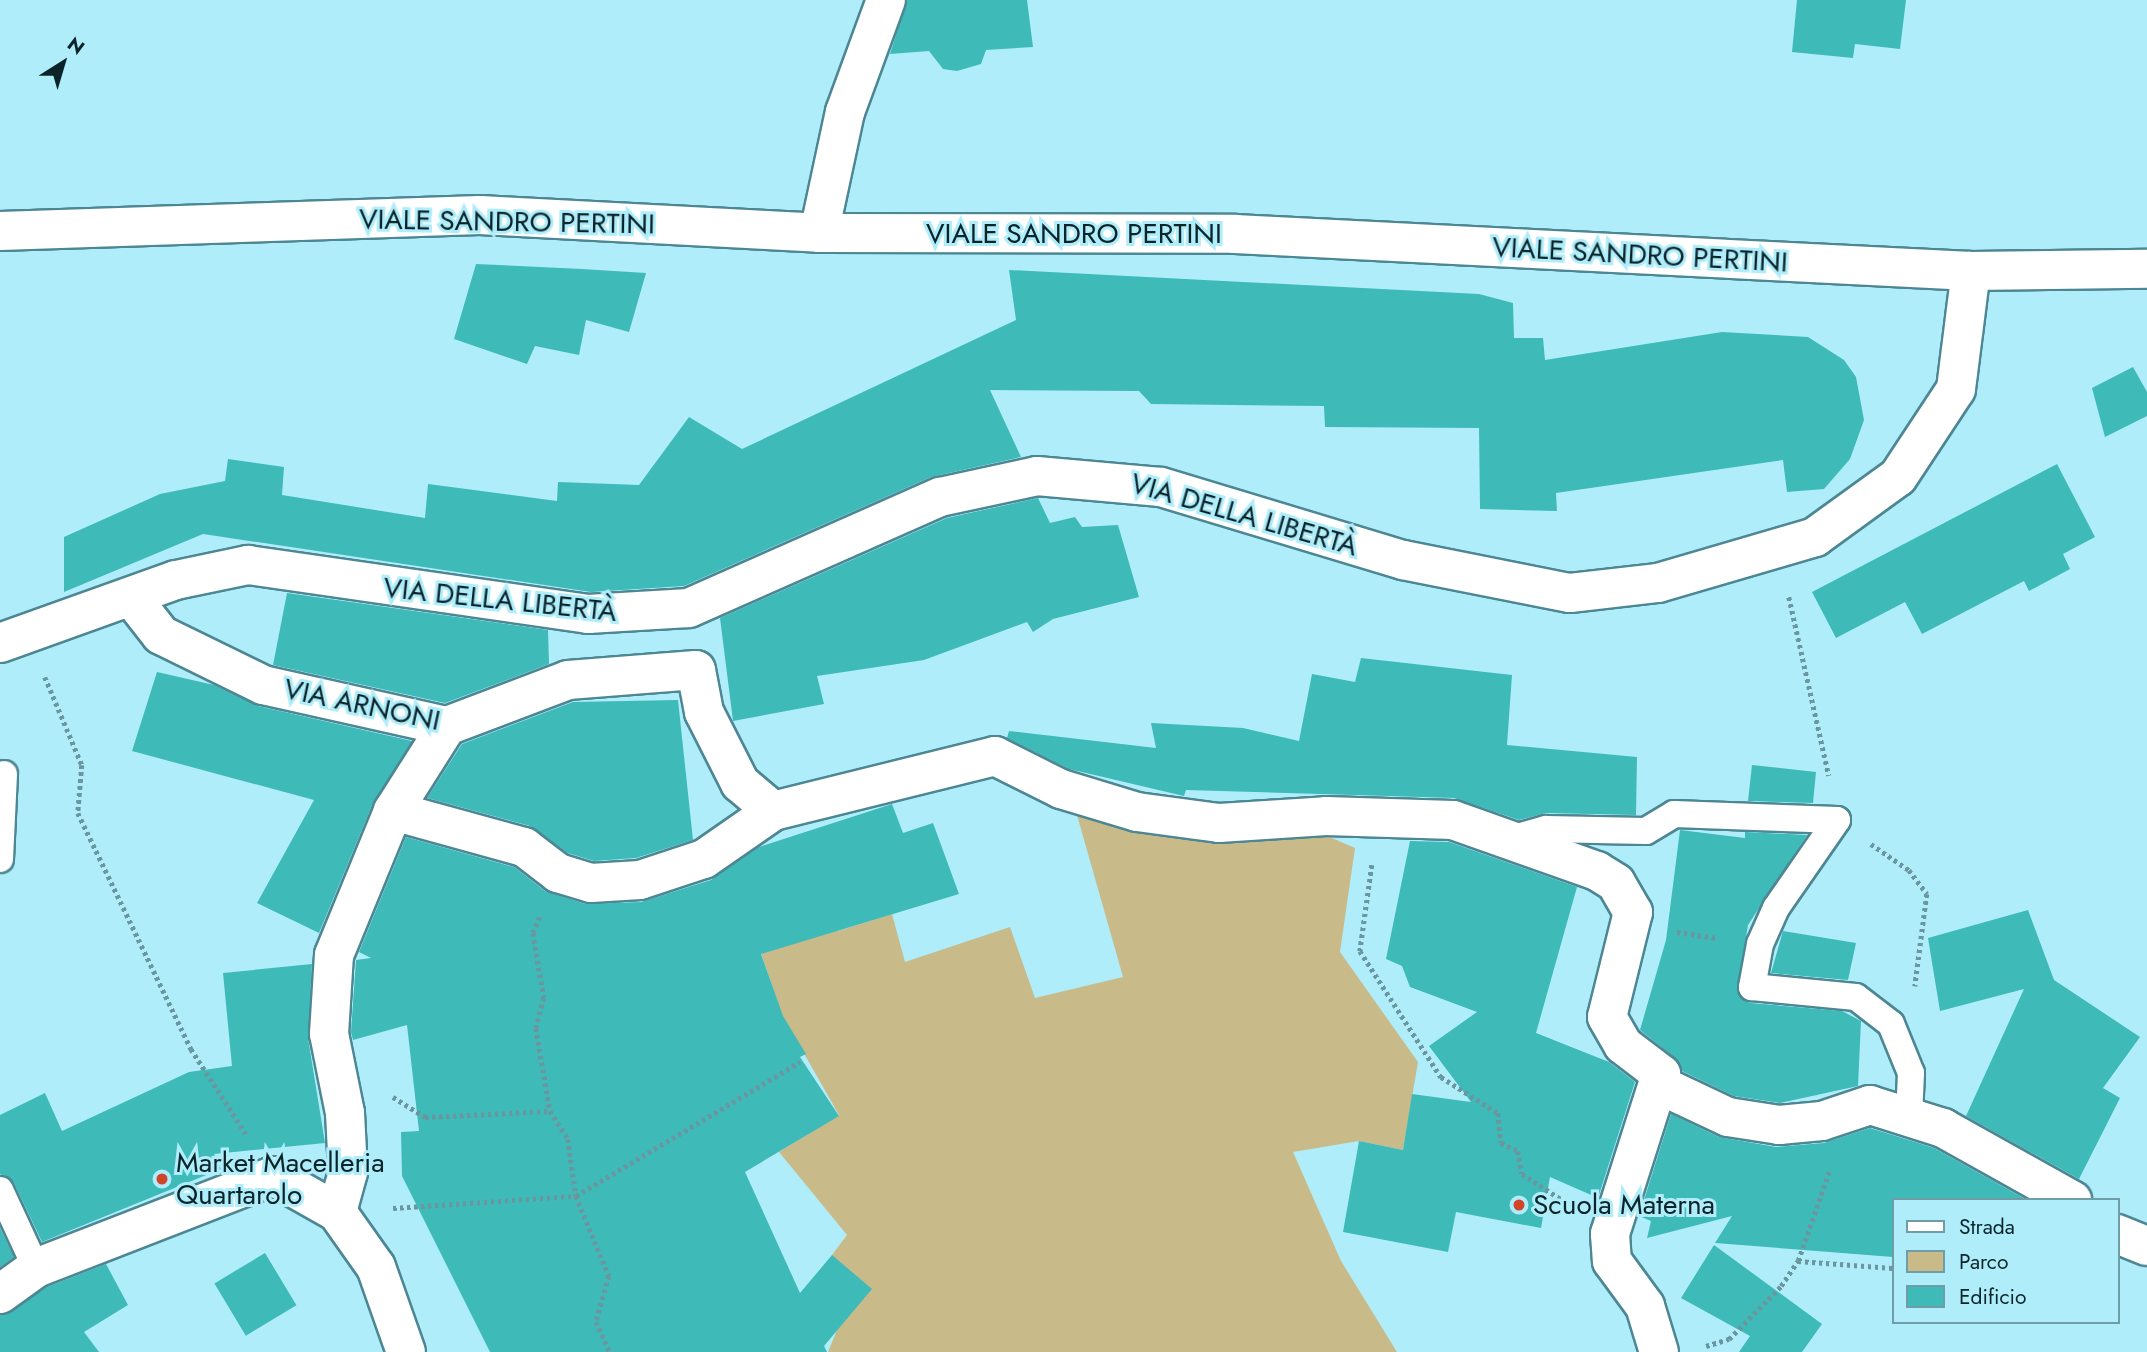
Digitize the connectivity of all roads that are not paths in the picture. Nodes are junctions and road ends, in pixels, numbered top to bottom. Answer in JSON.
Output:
{"nodes":[{"id":1,"x":886,"y":0,"type":"edge"},
{"id":2,"x":0,"y":231,"type":"edge"},
{"id":3,"x":819,"y":233,"type":"junction"},
{"id":4,"x":2147,"y":269,"type":"edge"},
{"id":5,"x":1971,"y":271,"type":"junction"},
{"id":6,"x":132,"y":598,"type":"junction"},
{"id":7,"x":0,"y":643,"type":"edge"},
{"id":8,"x":447,"y":726,"type":"junction"},
{"id":9,"x":4,"y":774,"type":"dead end"},
{"id":10,"x":393,"y":811,"type":"junction"},
{"id":11,"x":773,"y":811,"type":"junction"},
{"id":12,"x":1514,"y":838,"type":"junction"},
{"id":13,"x":0,"y":859,"type":"edge"},
{"id":14,"x":1662,"y":1086,"type":"junction"},
{"id":15,"x":1909,"y":1117,"type":"junction"},
{"id":16,"x":0,"y":1190,"type":"edge"},
{"id":17,"x":2068,"y":1198,"type":"edge"},
{"id":18,"x":337,"y":1212,"type":"junction"},
{"id":19,"x":2119,"y":1235,"type":"edge"},
{"id":20,"x":2147,"y":1246,"type":"edge"},
{"id":21,"x":36,"y":1268,"type":"junction"},
{"id":22,"x":0,"y":1294,"type":"edge"},
{"id":23,"x":406,"y":1352,"type":"edge"},
{"id":24,"x":1659,"y":1352,"type":"edge"}],
"edges":[{"from":1,"to":3,"type":"street"},
{"from":2,"to":3,"type":"street","name":"VIALE SANDRO PERTINI"},
{"from":3,"to":5,"type":"street","name":"VIALE SANDRO PERTINI"},
{"from":4,"to":5,"type":"street","name":"VIALE SANDRO PERTINI"},
{"from":5,"to":6,"type":"street","name":"VIA DELLA LIBERTÀ"},
{"from":6,"to":7,"type":"street","name":"VIA DELLA LIBERTÀ"},
{"from":6,"to":8,"type":"street","name":"VIA ARNONI"},
{"from":8,"to":10,"type":"street"},
{"from":8,"to":11,"type":"street","name":"VIA ARNONI"},
{"from":9,"to":13,"type":"lane"},
{"from":10,"to":11,"type":"street"},
{"from":10,"to":18,"type":"street"},
{"from":11,"to":12,"type":"street"},
{"from":12,"to":14,"type":"street"},
{"from":12,"to":15,"type":"lane"},
{"from":14,"to":15,"type":"street"},
{"from":14,"to":24,"type":"street"},
{"from":15,"to":17,"type":"street"},
{"from":16,"to":21,"type":"lane"},
{"from":18,"to":21,"type":"street"},
{"from":18,"to":23,"type":"street"},
{"from":19,"to":20,"type":"street"},
{"from":21,"to":22,"type":"street"}]}
